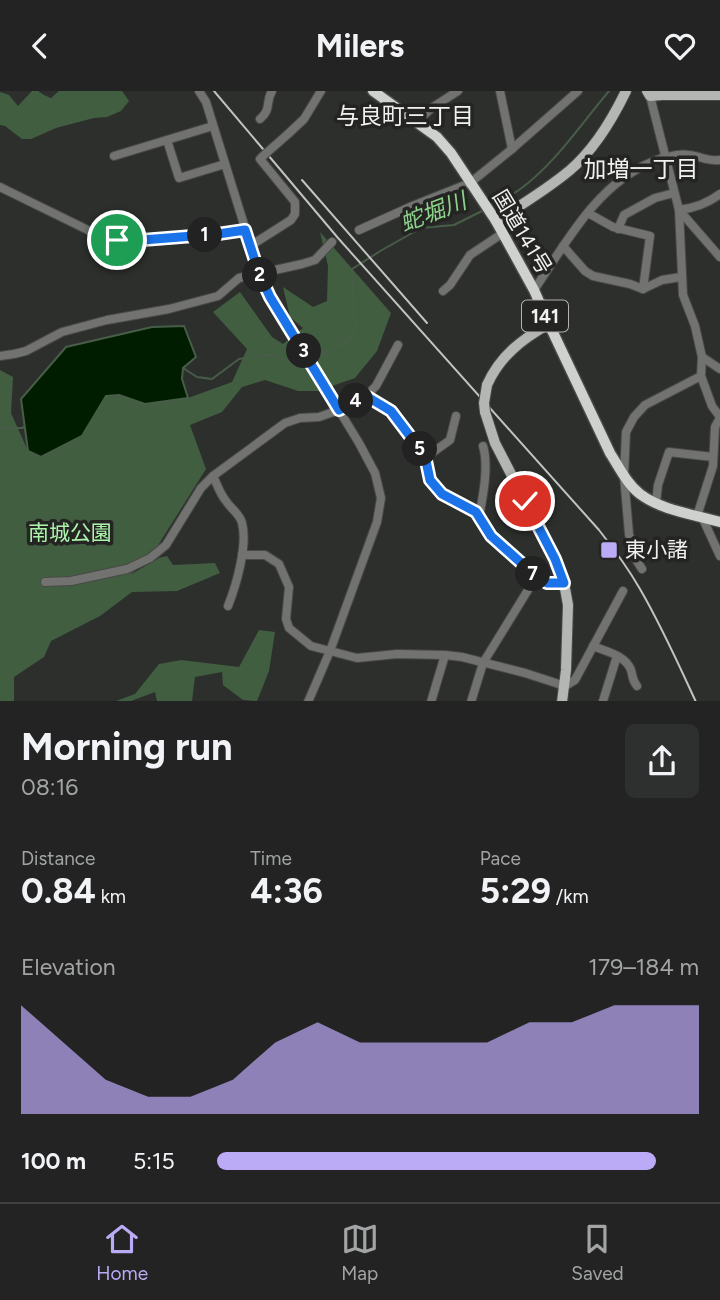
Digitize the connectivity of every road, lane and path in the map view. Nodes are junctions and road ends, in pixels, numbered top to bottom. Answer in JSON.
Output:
{"nodes":[{"id":1,"x":199,"y":91,"type":"edge"},
{"id":2,"x":272,"y":91,"type":"edge"},
{"id":3,"x":321,"y":91,"type":"edge"},
{"id":4,"x":373,"y":91,"type":"edge"},
{"id":5,"x":458,"y":91,"type":"edge"},
{"id":6,"x":500,"y":91,"type":"edge"},
{"id":7,"x":578,"y":91,"type":"edge"},
{"id":8,"x":626,"y":91,"type":"edge"},
{"id":9,"x":649,"y":94,"type":"edge"},
{"id":10,"x":717,"y":94,"type":"edge"},
{"id":11,"x":260,"y":119,"type":"dead end"},
{"id":12,"x":415,"y":122,"type":"junction"},
{"id":13,"x":213,"y":126,"type":"junction"},
{"id":14,"x":167,"y":141,"type":"junction"},
{"id":15,"x":512,"y":149,"type":"junction"},
{"id":16,"x":114,"y":156,"type":"dead end"},
{"id":17,"x":665,"y":157,"type":"junction"},
{"id":18,"x":720,"y":160,"type":"edge"},
{"id":19,"x":225,"y":164,"type":"junction"},
{"id":20,"x":470,"y":183,"type":"junction"},
{"id":21,"x":0,"y":187,"type":"edge"},
{"id":22,"x":674,"y":193,"type":"junction"},
{"id":23,"x":720,"y":194,"type":"edge"},
{"id":24,"x":679,"y":210,"type":"junction"},
{"id":25,"x":588,"y":213,"type":"junction"},
{"id":26,"x":496,"y":221,"type":"junction"},
{"id":27,"x":618,"y":229,"type":"junction"},
{"id":28,"x":245,"y":230,"type":"junction"},
{"id":29,"x":359,"y":230,"type":"dead end"},
{"id":30,"x":503,"y":233,"type":"junction"},
{"id":31,"x":332,"y":242,"type":"dead end"},
{"id":32,"x":250,"y":246,"type":"junction"},
{"id":33,"x":563,"y":246,"type":"junction"},
{"id":34,"x":720,"y":257,"type":"edge"},
{"id":35,"x":259,"y":273,"type":"junction"},
{"id":36,"x":681,"y":277,"type":"junction"},
{"id":37,"x":643,"y":289,"type":"junction"},
{"id":38,"x":534,"y":290,"type":"junction"},
{"id":39,"x":443,"y":291,"type":"dead end"},
{"id":40,"x":549,"y":324,"type":"junction"},
{"id":41,"x":398,"y":345,"type":"dead end"},
{"id":42,"x":0,"y":356,"type":"edge"},
{"id":43,"x":702,"y":357,"type":"junction"},
{"id":44,"x":720,"y":369,"type":"edge"},
{"id":45,"x":701,"y":376,"type":"junction"},
{"id":46,"x":366,"y":396,"type":"junction"},
{"id":47,"x":339,"y":410,"type":"junction"},
{"id":48,"x":456,"y":416,"type":"dead end"},
{"id":49,"x":720,"y":417,"type":"edge"},
{"id":50,"x":483,"y":446,"type":"dead end"},
{"id":51,"x":713,"y":457,"type":"junction"},
{"id":52,"x":425,"y":458,"type":"junction"},
{"id":53,"x":213,"y":476,"type":"junction"},
{"id":54,"x":624,"y":476,"type":"junction"},
{"id":55,"x":656,"y":503,"type":"junction"},
{"id":56,"x":700,"y":516,"type":"junction"},
{"id":57,"x":479,"y":517,"type":"junction"},
{"id":58,"x":720,"y":523,"type":"edge"},
{"id":59,"x":242,"y":555,"type":"junction"},
{"id":60,"x":720,"y":556,"type":"edge"},
{"id":61,"x":642,"y":569,"type":"dead end"},
{"id":62,"x":537,"y":577,"type":"junction"},
{"id":63,"x":45,"y":582,"type":"dead end"},
{"id":64,"x":564,"y":583,"type":"junction"},
{"id":65,"x":623,"y":591,"type":"dead end"},
{"id":66,"x":228,"y":606,"type":"dead end"},
{"id":67,"x":593,"y":646,"type":"junction"},
{"id":68,"x":330,"y":650,"type":"junction"},
{"id":69,"x":445,"y":655,"type":"junction"},
{"id":70,"x":617,"y":656,"type":"junction"},
{"id":71,"x":484,"y":663,"type":"junction"},
{"id":72,"x":637,"y":686,"type":"dead end"},
{"id":73,"x":565,"y":687,"type":"junction"},
{"id":74,"x":308,"y":701,"type":"edge"},
{"id":75,"x":431,"y":701,"type":"edge"},
{"id":76,"x":471,"y":701,"type":"edge"},
{"id":77,"x":562,"y":701,"type":"edge"},
{"id":78,"x":603,"y":701,"type":"edge"}],
"edges":[{"from":1,"to":13,"type":"street"},
{"from":2,"to":11,"type":"street"},
{"from":3,"to":32,"type":"street","bridge":true},
{"from":4,"to":12,"type":"highway","name":"国道141号","number":"141"},
{"from":5,"to":12,"type":"street"},
{"from":6,"to":15,"type":"street"},
{"from":7,"to":15,"type":"street"},
{"from":8,"to":26,"type":"main road"},
{"from":9,"to":10,"type":"main road"},
{"from":9,"to":17,"type":"street"},
{"from":12,"to":20,"type":"highway","name":"国道141号","number":"141"},
{"from":13,"to":14,"type":"street"},
{"from":13,"to":19,"type":"street"},
{"from":14,"to":16,"type":"street"},
{"from":14,"to":19,"type":"street"},
{"from":15,"to":20,"type":"street"},
{"from":17,"to":18,"type":"street"},
{"from":17,"to":22,"type":"street"},
{"from":17,"to":25,"type":"street"},
{"from":19,"to":28,"type":"street"},
{"from":20,"to":26,"type":"highway","name":"国道141号","number":"141"},
{"from":20,"to":29,"type":"street"},
{"from":21,"to":28,"type":"street"},
{"from":22,"to":24,"type":"street"},
{"from":22,"to":27,"type":"street"},
{"from":23,"to":24,"type":"street"},
{"from":24,"to":34,"type":"street"},
{"from":24,"to":36,"type":"street"},
{"from":25,"to":27,"type":"street"},
{"from":25,"to":33,"type":"street"},
{"from":26,"to":30,"type":"highway","name":"国道141号","number":"141"},
{"from":27,"to":37,"type":"street"},
{"from":28,"to":32,"type":"street"},
{"from":30,"to":38,"type":"highway","name":"国道141号","number":"141"},
{"from":30,"to":39,"type":"street"},
{"from":31,"to":35,"type":"street"},
{"from":32,"to":35,"type":"street"},
{"from":33,"to":37,"type":"street"},
{"from":33,"to":38,"type":"street"},
{"from":35,"to":42,"type":"street"},
{"from":35,"to":47,"type":"street"},
{"from":36,"to":37,"type":"street"},
{"from":36,"to":43,"type":"street"},
{"from":38,"to":40,"type":"highway","name":"国道141号","number":"141"},
{"from":40,"to":54,"type":"highway","name":"国道141号","number":"141"},
{"from":40,"to":64,"type":"main road","bridge":true},
{"from":41,"to":46,"type":"street"},
{"from":43,"to":44,"type":"street"},
{"from":43,"to":45,"type":"street"},
{"from":45,"to":49,"type":"street"},
{"from":45,"to":54,"type":"street"},
{"from":46,"to":47,"type":"street"},
{"from":46,"to":52,"type":"street"},
{"from":47,"to":53,"type":"street"},
{"from":47,"to":68,"type":"street"},
{"from":48,"to":52,"type":"street"},
{"from":49,"to":51,"type":"street"},
{"from":50,"to":57,"type":"street"},
{"from":51,"to":55,"type":"street"},
{"from":51,"to":56,"type":"street"},
{"from":52,"to":57,"type":"street"},
{"from":53,"to":59,"type":"street"},
{"from":53,"to":63,"type":"street"},
{"from":54,"to":55,"type":"highway","name":"国道141号","number":"141"},
{"from":54,"to":61,"type":"street"},
{"from":55,"to":56,"type":"highway","name":"国道141号","number":"141"},
{"from":56,"to":58,"type":"highway","name":"国道141号","number":"141"},
{"from":56,"to":60,"type":"street"},
{"from":57,"to":62,"type":"street"},
{"from":59,"to":66,"type":"street"},
{"from":59,"to":68,"type":"street"},
{"from":62,"to":64,"type":"street"},
{"from":62,"to":71,"type":"street"},
{"from":64,"to":73,"type":"main road"},
{"from":65,"to":67,"type":"street"},
{"from":67,"to":70,"type":"street"},
{"from":67,"to":73,"type":"street"},
{"from":68,"to":69,"type":"street"},
{"from":68,"to":74,"type":"street"},
{"from":69,"to":71,"type":"street"},
{"from":69,"to":75,"type":"street"},
{"from":70,"to":72,"type":"street"},
{"from":70,"to":78,"type":"street"},
{"from":71,"to":73,"type":"street"},
{"from":71,"to":76,"type":"street"},
{"from":73,"to":77,"type":"main road"}]}
